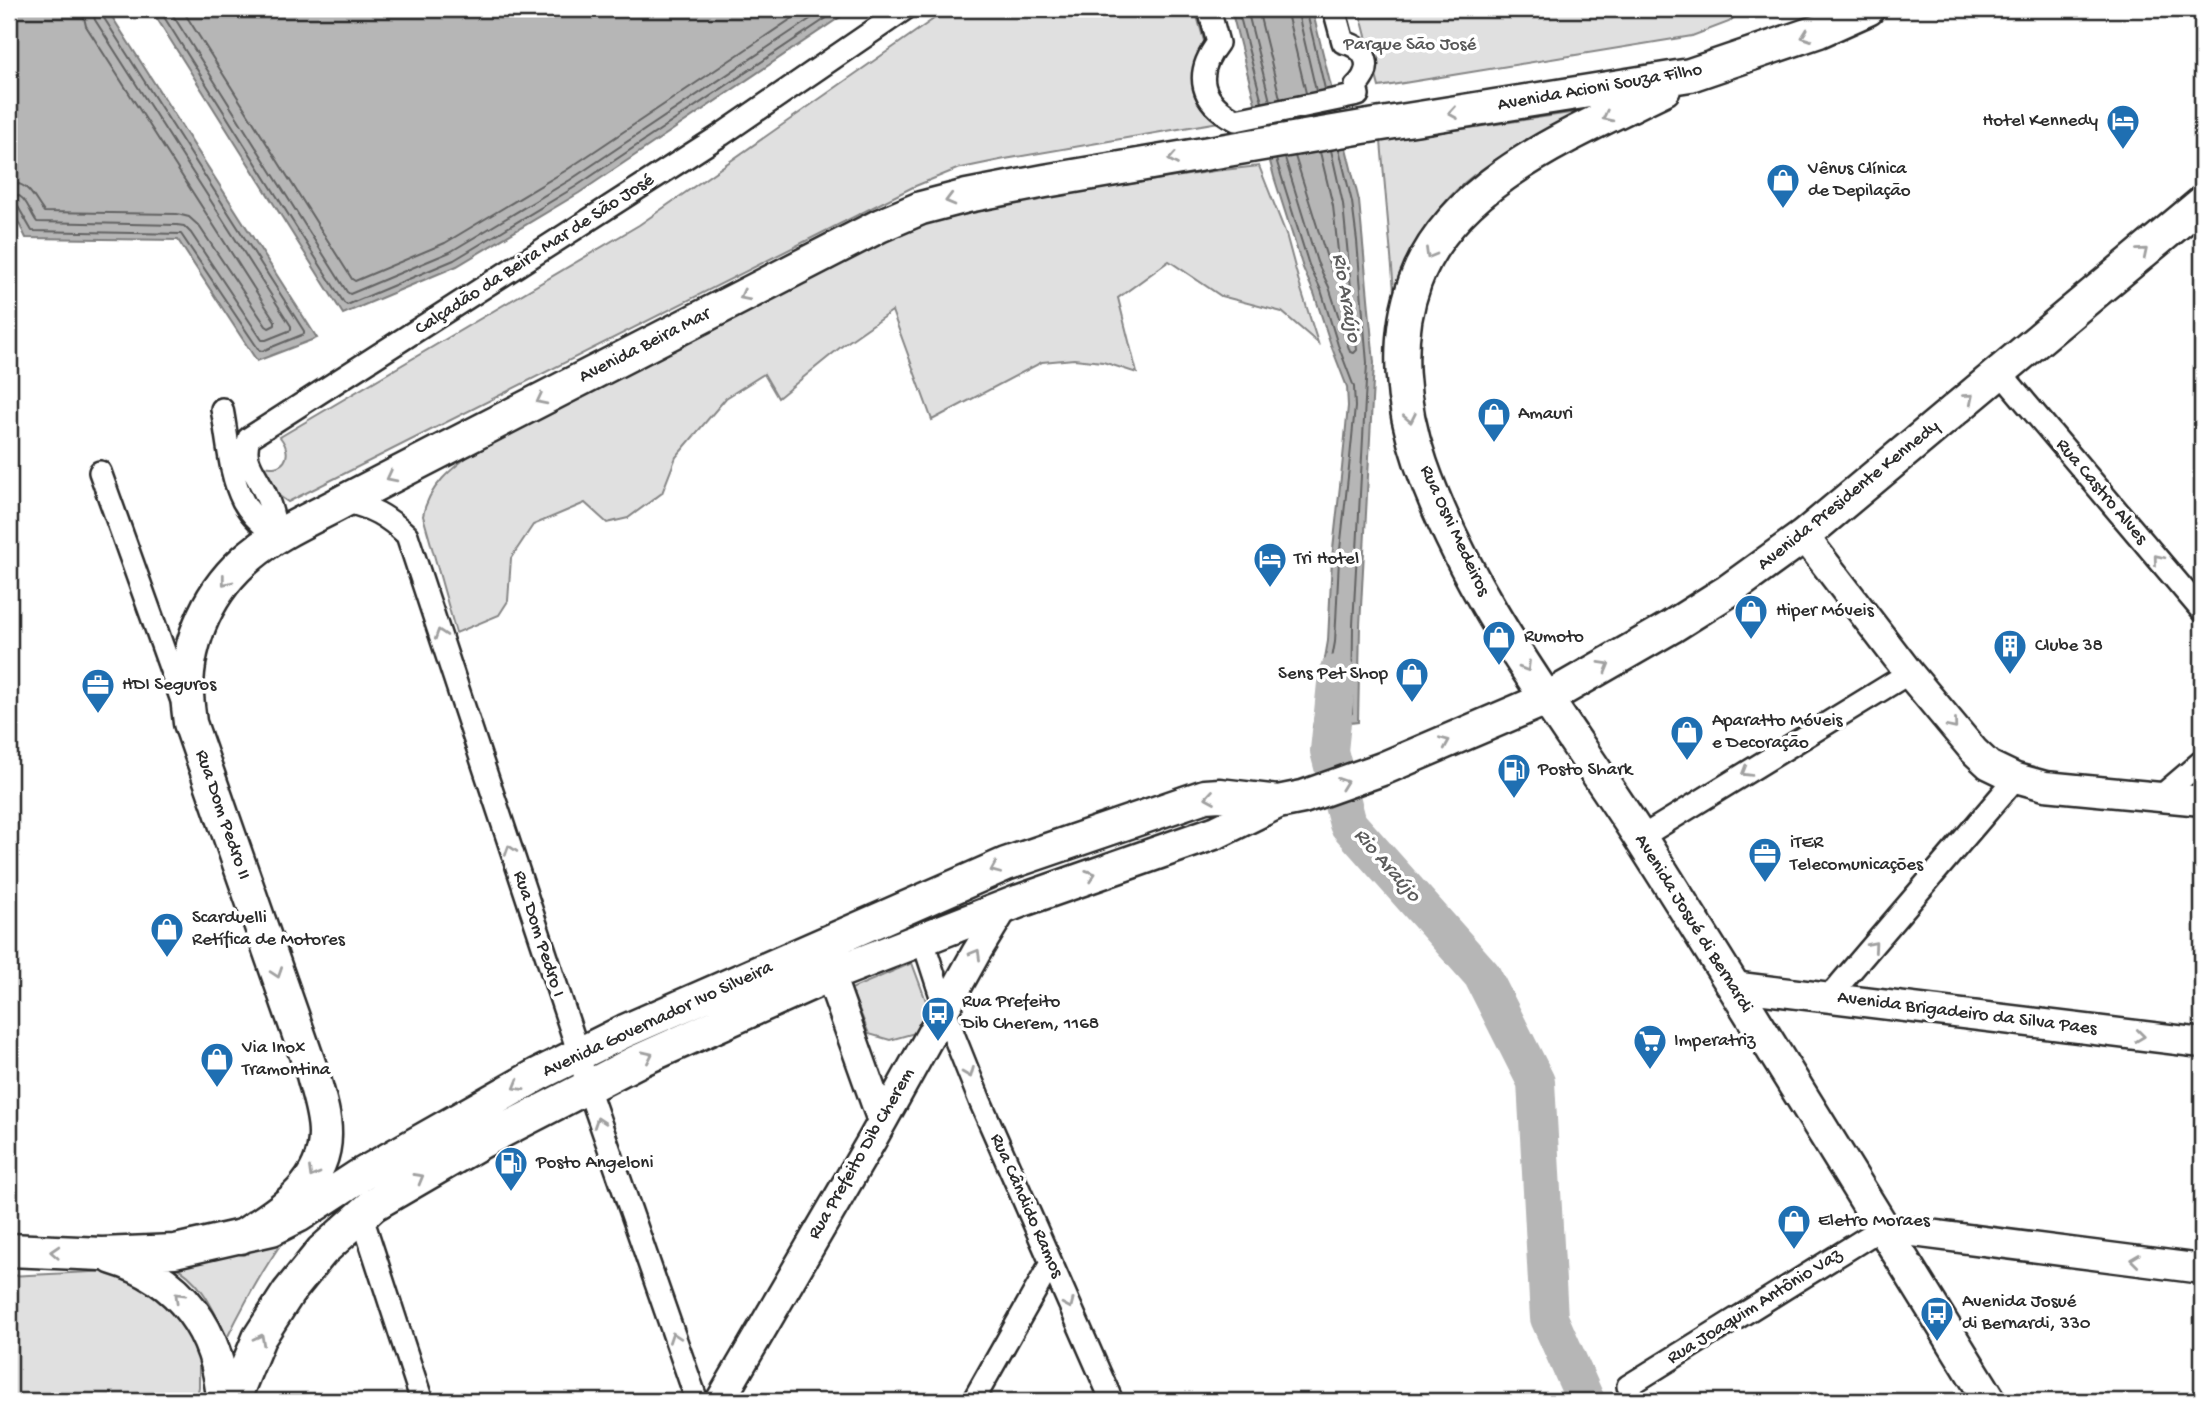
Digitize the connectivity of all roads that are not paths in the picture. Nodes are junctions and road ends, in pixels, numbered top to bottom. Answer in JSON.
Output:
{"nodes":[{"id":1,"x":905,"y":9,"type":"edge"},
{"id":2,"x":1209,"y":9,"type":"edge"},
{"id":3,"x":1334,"y":9,"type":"edge"},
{"id":4,"x":1868,"y":9,"type":"edge"},
{"id":5,"x":1690,"y":75,"type":"junction"},
{"id":6,"x":1238,"y":134,"type":"junction"},
{"id":7,"x":2201,"y":207,"type":"edge"},
{"id":8,"x":2000,"y":372,"type":"junction"},
{"id":9,"x":222,"y":409,"type":"dead end"},
{"id":10,"x":100,"y":472,"type":"dead end"},
{"id":11,"x":344,"y":501,"type":"junction"},
{"id":12,"x":1804,"y":536,"type":"junction"},
{"id":13,"x":277,"y":537,"type":"junction"},
{"id":14,"x":2202,"y":611,"type":"edge"},
{"id":15,"x":162,"y":644,"type":"junction"},
{"id":16,"x":189,"y":661,"type":"junction"},
{"id":17,"x":1909,"y":673,"type":"junction"},
{"id":18,"x":1546,"y":699,"type":"junction"},
{"id":19,"x":190,"y":723,"type":"junction"},
{"id":20,"x":2202,"y":761,"type":"edge"},
{"id":21,"x":2016,"y":778,"type":"junction"},
{"id":22,"x":2161,"y":796,"type":"junction"},
{"id":23,"x":1290,"y":799,"type":"junction"},
{"id":24,"x":2202,"y":801,"type":"edge"},
{"id":25,"x":1640,"y":838,"type":"junction"},
{"id":26,"x":1004,"y":907,"type":"junction"},
{"id":27,"x":922,"y":939,"type":"junction"},
{"id":28,"x":824,"y":961,"type":"junction"},
{"id":29,"x":1732,"y":986,"type":"junction"},
{"id":30,"x":1828,"y":998,"type":"junction"},
{"id":31,"x":945,"y":1009,"type":"junction"},
{"id":32,"x":2202,"y":1043,"type":"edge"},
{"id":33,"x":921,"y":1052,"type":"junction"},
{"id":34,"x":579,"y":1054,"type":"junction"},
{"id":35,"x":859,"y":1056,"type":"junction"},
{"id":36,"x":587,"y":1086,"type":"junction"},
{"id":37,"x":882,"y":1121,"type":"junction"},
{"id":38,"x":361,"y":1214,"type":"junction"},
{"id":39,"x":1882,"y":1228,"type":"junction"},
{"id":40,"x":241,"y":1237,"type":"junction"},
{"id":41,"x":9,"y":1250,"type":"edge"},
{"id":42,"x":102,"y":1254,"type":"junction"},
{"id":43,"x":1051,"y":1263,"type":"junction"},
{"id":44,"x":2202,"y":1269,"type":"edge"},
{"id":45,"x":1628,"y":1386,"type":"dead end"},
{"id":46,"x":223,"y":1401,"type":"edge"},
{"id":47,"x":233,"y":1401,"type":"edge"},
{"id":48,"x":422,"y":1401,"type":"edge"},
{"id":49,"x":697,"y":1401,"type":"edge"},
{"id":50,"x":720,"y":1401,"type":"edge"},
{"id":51,"x":973,"y":1401,"type":"edge"},
{"id":52,"x":1112,"y":1401,"type":"edge"},
{"id":53,"x":1990,"y":1401,"type":"edge"}],
"edges":[{"from":1,"to":13,"type":"street","name":"Calçadão da Beira Mar de São José"},
{"from":2,"to":6,"type":"street"},
{"from":3,"to":6,"type":"street"},
{"from":4,"to":5,"type":"main road","name":"Avenida Acioni Souza Filho","one_way":true},
{"from":5,"to":6,"type":"main road","name":"Avenida Acioni Souza Filho","one_way":true},
{"from":5,"to":18,"type":"main road","name":"Rua Osni Medeiros","one_way":true},
{"from":6,"to":11,"type":"main road","name":"Avenida Beira Mar","one_way":true},
{"from":8,"to":7,"type":"main road","name":"Avenida Presidente Kennedy","one_way":true},
{"from":12,"to":8,"type":"main road","name":"Avenida Presidente Kennedy","one_way":true},
{"from":14,"to":8,"type":"street","name":"Rua Castro Alves","one_way":true},
{"from":9,"to":13,"type":"street"},
{"from":10,"to":15,"type":"street","name":"Rua Dom Pedro II"},
{"from":11,"to":13,"type":"main road","name":"Avenida Beira Mar"},
{"from":34,"to":11,"type":"street","name":"Rua Dom Pedro I","one_way":true},
{"from":12,"to":17,"type":"main road"},
{"from":18,"to":12,"type":"main road","name":"Avenida Presidente Kennedy","one_way":true},
{"from":13,"to":16,"type":"main road","name":"Avenida Beira Mar","one_way":true},
{"from":15,"to":16,"type":"street"},
{"from":15,"to":19,"type":"street","name":"Rua Dom Pedro II"},
{"from":16,"to":19,"type":"main road","name":"Avenida Beira Mar"},
{"from":17,"to":21,"type":"main road","one_way":true},
{"from":17,"to":25,"type":"street","one_way":true},
{"from":23,"to":18,"type":"main road","name":"Avenida Presidente Kennedy","one_way":true},
{"from":18,"to":25,"type":"main road","name":"Avenida Josué di Bernardi"},
{"from":19,"to":40,"type":"main road","name":"Rua Dom Pedro II","one_way":true},
{"from":20,"to":22,"type":"street"},
{"from":21,"to":22,"type":"main road"},
{"from":30,"to":21,"type":"street","one_way":true},
{"from":22,"to":24,"type":"main road"},
{"from":26,"to":23,"type":"main road","name":"Avenida Governador Ivo Silveira","one_way":true},
{"from":23,"to":28,"type":"main road","name":"Avenida Governador Ivo Silveira","one_way":true},
{"from":25,"to":29,"type":"main road","name":"Avenida Josué di Bernardi"},
{"from":26,"to":27,"type":"main road","name":"Avenida Governador Ivo Silveira"},
{"from":31,"to":26,"type":"main road","name":"Rua Prefeito Dib Cherem","one_way":true},
{"from":27,"to":28,"type":"main road","name":"Avenida Governador Ivo Silveira"},
{"from":27,"to":31,"type":"street","name":"Rua Cândido Ramos"},
{"from":28,"to":34,"type":"main road","name":"Avenida Governador Ivo Silveira"},
{"from":28,"to":35,"type":"main road"},
{"from":36,"to":28,"type":"main road","name":"Avenida Governador Ivo Silveira","one_way":true},
{"from":29,"to":30,"type":"main road","name":"Avenida Brigadeiro da Silva Paes"},
{"from":29,"to":39,"type":"main road","name":"Avenida Josué di Bernardi"},
{"from":30,"to":32,"type":"main road","name":"Avenida Brigadeiro da Silva Paes","one_way":true},
{"from":31,"to":33,"type":"main road","name":"Rua Prefeito Dib Cherem"},
{"from":31,"to":43,"type":"street","name":"Rua Cândido Ramos","one_way":true},
{"from":33,"to":35,"type":"main road"},
{"from":33,"to":37,"type":"main road","name":"Rua Prefeito Dib Cherem"},
{"from":34,"to":36,"type":"street","name":"Rua Dom Pedro I"},
{"from":34,"to":40,"type":"main road","name":"Avenida Governador Ivo Silveira","one_way":true},
{"from":35,"to":37,"type":"main road"},
{"from":38,"to":36,"type":"main road","name":"Avenida Governador Ivo Silveira","one_way":true},
{"from":49,"to":36,"type":"street","name":"Rua Dom Pedro I","one_way":true},
{"from":37,"to":50,"type":"main road","name":"Rua Prefeito Dib Cherem"},
{"from":47,"to":38,"type":"main road","name":"Avenida Governador Ivo Silveira","one_way":true},
{"from":38,"to":48,"type":"street"},
{"from":44,"to":39,"type":"main road","one_way":true},
{"from":39,"to":45,"type":"street","name":"Rua Joaquim Antônio Vaz"},
{"from":39,"to":53,"type":"main road","name":"Avenida Josué di Bernardi"},
{"from":40,"to":42,"type":"main road","name":"Avenida Governador Ivo Silveira"},
{"from":42,"to":41,"type":"main road","name":"Avenida Governador Ivo Silveira","one_way":true},
{"from":46,"to":42,"type":"main road","one_way":true},
{"from":43,"to":51,"type":"street"},
{"from":43,"to":52,"type":"street","name":"Rua Cândido Ramos","one_way":true}]}
